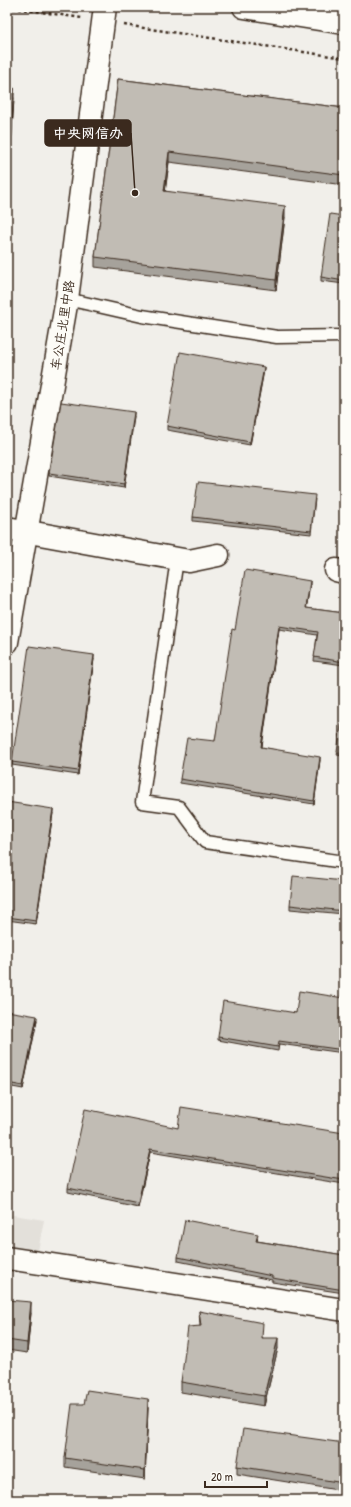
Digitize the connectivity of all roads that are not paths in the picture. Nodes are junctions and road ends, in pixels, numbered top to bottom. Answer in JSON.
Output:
{"nodes":[{"id":1,"x":244,"y":7,"type":"edge"},
{"id":2,"x":104,"y":14,"type":"edge"},
{"id":3,"x":344,"y":23,"type":"edge"},
{"id":4,"x":67,"y":299,"type":"junction"},
{"id":5,"x":344,"y":336,"type":"edge"},
{"id":6,"x":17,"y":530,"type":"edge"},
{"id":7,"x":218,"y":555,"type":"dead end"},
{"id":8,"x":177,"y":559,"type":"junction"},
{"id":9,"x":7,"y":642,"type":"edge"},
{"id":10,"x":344,"y":862,"type":"edge"},
{"id":11,"x":7,"y":1258,"type":"edge"},
{"id":12,"x":344,"y":1310,"type":"edge"}],
"edges":[{"from":1,"to":3,"type":"street"},
{"from":2,"to":4,"type":"street","name":"车公庄北里中路"},
{"from":4,"to":5,"type":"lane"},
{"from":4,"to":6,"type":"street","name":"车公庄北里中路"},
{"from":6,"to":8,"type":"street"},
{"from":6,"to":9,"type":"street","name":"车公庄北里中路"},
{"from":7,"to":8,"type":"street"},
{"from":8,"to":10,"type":"lane"},
{"from":11,"to":12,"type":"street"}]}
